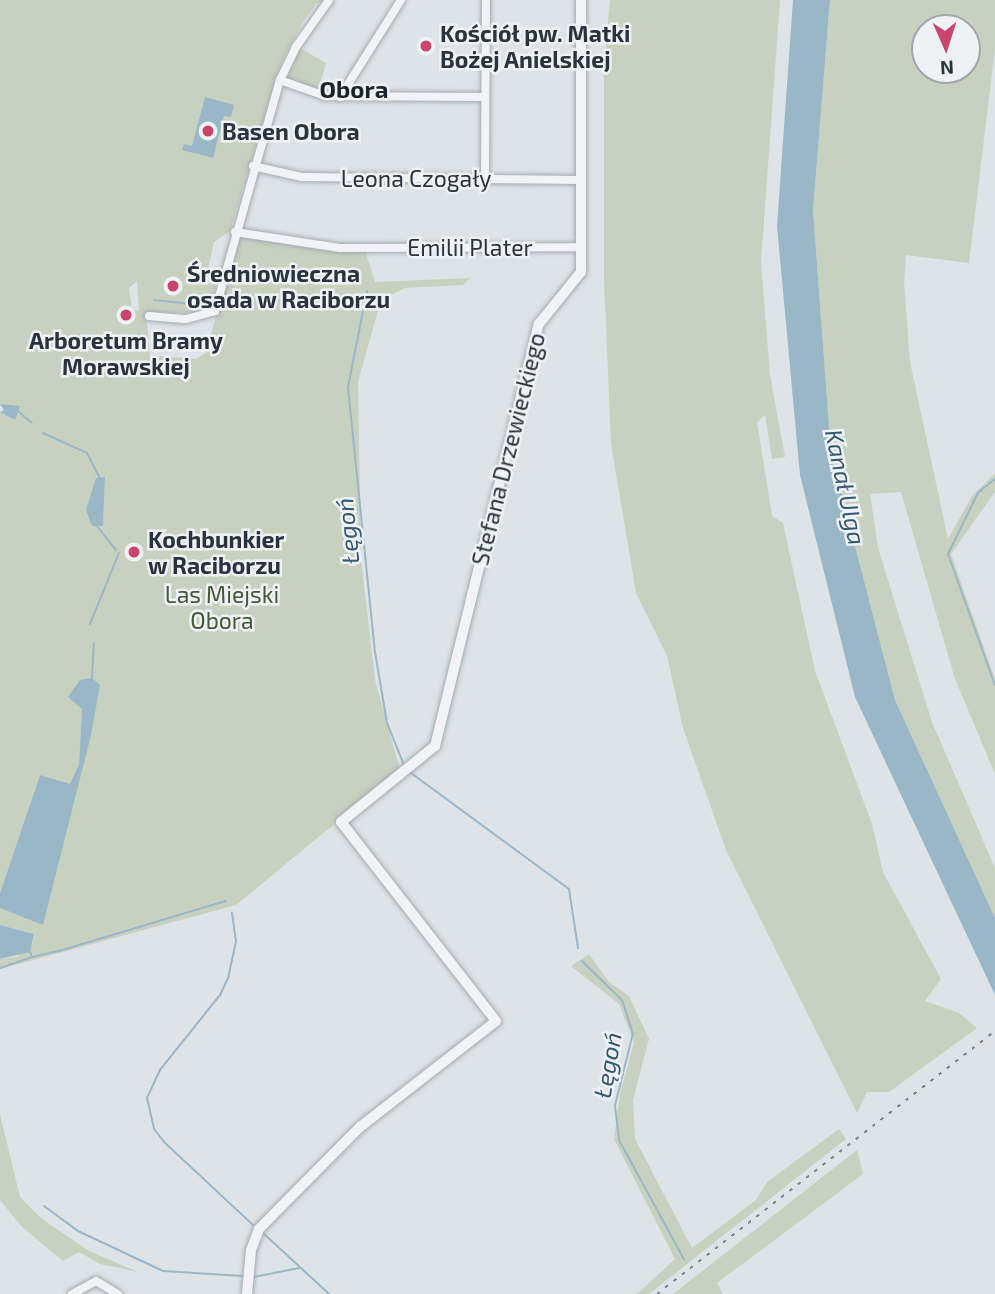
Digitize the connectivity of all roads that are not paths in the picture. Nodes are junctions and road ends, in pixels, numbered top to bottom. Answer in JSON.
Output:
{"nodes":[{"id":1,"x":329,"y":0,"type":"edge"},
{"id":2,"x":401,"y":0,"type":"edge"},
{"id":3,"x":486,"y":0,"type":"edge"},
{"id":4,"x":581,"y":0,"type":"edge"},
{"id":5,"x":280,"y":80,"type":"junction"},
{"id":6,"x":340,"y":97,"type":"junction"},
{"id":7,"x":485,"y":97,"type":"junction"},
{"id":8,"x":253,"y":166,"type":"junction"},
{"id":9,"x":485,"y":179,"type":"junction"},
{"id":10,"x":581,"y":180,"type":"junction"},
{"id":11,"x":235,"y":232,"type":"junction"},
{"id":12,"x":581,"y":247,"type":"junction"},
{"id":13,"x":149,"y":317,"type":"dead end"},
{"id":14,"x":72,"y":1294,"type":"edge"},
{"id":15,"x":118,"y":1294,"type":"edge"},
{"id":16,"x":247,"y":1294,"type":"edge"}],
"edges":[{"from":1,"to":5,"type":"street"},
{"from":2,"to":6,"type":"street"},
{"from":3,"to":7,"type":"street"},
{"from":4,"to":10,"type":"street","name":"Stefana Drzewieckiego"},
{"from":5,"to":6,"type":"street"},
{"from":5,"to":8,"type":"street"},
{"from":6,"to":7,"type":"street"},
{"from":7,"to":9,"type":"street"},
{"from":8,"to":9,"type":"street","name":"Leona Czogały"},
{"from":8,"to":11,"type":"street"},
{"from":9,"to":10,"type":"street","name":"Leona Czogały"},
{"from":10,"to":12,"type":"street","name":"Stefana Drzewieckiego"},
{"from":11,"to":12,"type":"street","name":"Emilii Plater"},
{"from":11,"to":13,"type":"street"},
{"from":12,"to":16,"type":"street","name":"Stefana Drzewieckiego"},
{"from":14,"to":15,"type":"street"}]}
